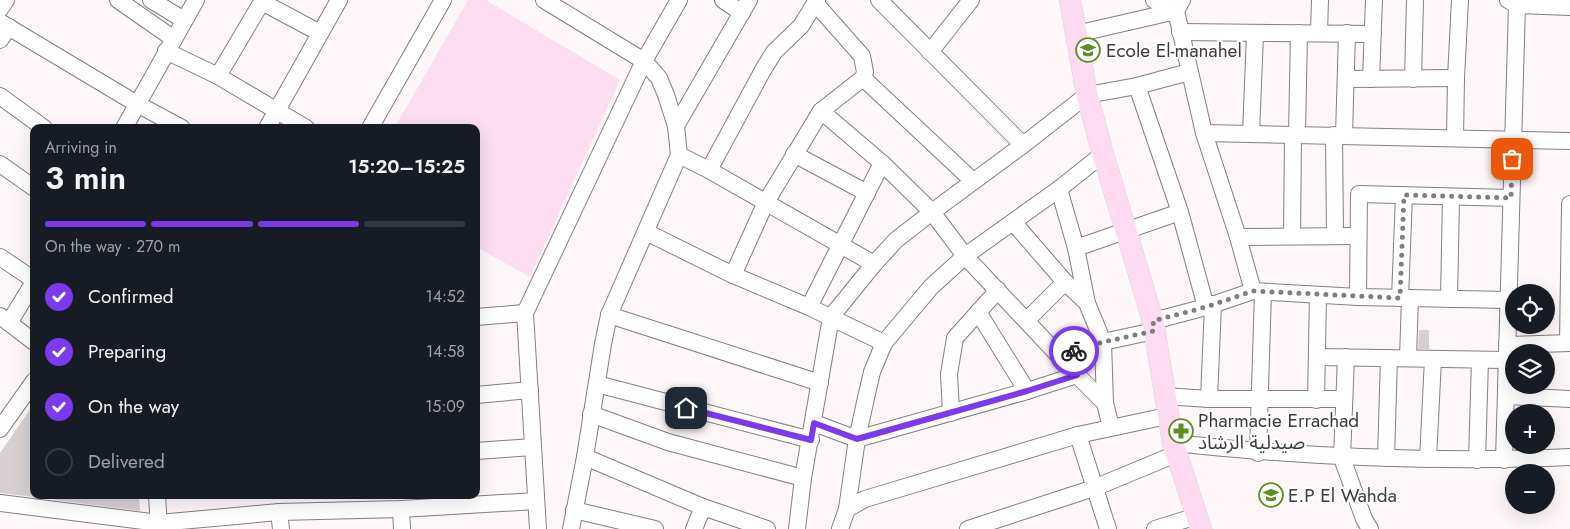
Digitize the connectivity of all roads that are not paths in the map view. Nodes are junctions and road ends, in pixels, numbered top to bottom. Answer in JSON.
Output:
{"nodes":[{"id":1,"x":6,"y":0,"type":"edge"},
{"id":2,"x":118,"y":0,"type":"edge"},
{"id":3,"x":151,"y":0,"type":"edge"},
{"id":4,"x":196,"y":0,"type":"edge"},
{"id":5,"x":339,"y":0,"type":"edge"},
{"id":6,"x":443,"y":0,"type":"edge"},
{"id":7,"x":544,"y":0,"type":"edge"},
{"id":8,"x":679,"y":0,"type":"edge"},
{"id":9,"x":723,"y":0,"type":"edge"},
{"id":10,"x":878,"y":0,"type":"edge"},
{"id":11,"x":971,"y":0,"type":"edge"},
{"id":12,"x":1070,"y":0,"type":"edge"},
{"id":13,"x":1154,"y":0,"type":"edge"},
{"id":14,"x":1320,"y":0,"type":"edge"},
{"id":15,"x":1374,"y":0,"type":"edge"},
{"id":16,"x":1415,"y":0,"type":"edge"},
{"id":17,"x":1460,"y":0,"type":"edge"},
{"id":18,"x":262,"y":1,"type":"edge"},
{"id":19,"x":817,"y":2,"type":"edge"},
{"id":20,"x":1513,"y":2,"type":"edge"},
{"id":21,"x":1179,"y":6,"type":"edge"},
{"id":22,"x":746,"y":7,"type":"edge"},
{"id":23,"x":1570,"y":7,"type":"edge"},
{"id":24,"x":0,"y":9,"type":"edge"},
{"id":25,"x":184,"y":20,"type":"junction"},
{"id":26,"x":3,"y":30,"type":"edge"},
{"id":27,"x":1180,"y":32,"type":"junction"},
{"id":28,"x":320,"y":33,"type":"junction"},
{"id":29,"x":1299,"y":33,"type":"junction"},
{"id":30,"x":1319,"y":33,"type":"junction"},
{"id":31,"x":1347,"y":33,"type":"junction"},
{"id":32,"x":1076,"y":34,"type":"junction"},
{"id":33,"x":1256,"y":34,"type":"junction"},
{"id":34,"x":1373,"y":34,"type":"junction"},
{"id":35,"x":170,"y":45,"type":"junction"},
{"id":36,"x":930,"y":52,"type":"junction"},
{"id":37,"x":644,"y":60,"type":"junction"},
{"id":38,"x":1189,"y":72,"type":"junction"},
{"id":39,"x":218,"y":76,"type":"junction"},
{"id":40,"x":863,"y":78,"type":"junction"},
{"id":41,"x":1456,"y":78,"type":"junction"},
{"id":42,"x":1371,"y":79,"type":"junction"},
{"id":43,"x":1413,"y":79,"type":"junction"},
{"id":44,"x":1346,"y":80,"type":"junction"},
{"id":45,"x":1137,"y":86,"type":"junction"},
{"id":46,"x":1087,"y":95,"type":"junction"},
{"id":47,"x":0,"y":96,"type":"edge"},
{"id":48,"x":137,"y":104,"type":"junction"},
{"id":49,"x":276,"y":110,"type":"junction"},
{"id":50,"x":821,"y":111,"type":"junction"},
{"id":51,"x":38,"y":124,"type":"edge"},
{"id":52,"x":126,"y":124,"type":"edge"},
{"id":53,"x":174,"y":124,"type":"edge"},
{"id":54,"x":269,"y":124,"type":"edge"},
{"id":55,"x":299,"y":124,"type":"edge"},
{"id":56,"x":372,"y":124,"type":"edge"},
{"id":57,"x":676,"y":126,"type":"junction"},
{"id":58,"x":1204,"y":133,"type":"junction"},
{"id":59,"x":1251,"y":134,"type":"junction"},
{"id":60,"x":1295,"y":134,"type":"junction"},
{"id":61,"x":1339,"y":135,"type":"junction"},
{"id":62,"x":1455,"y":138,"type":"junction"},
{"id":63,"x":1512,"y":139,"type":"junction"},
{"id":64,"x":1570,"y":141,"type":"edge"},
{"id":65,"x":1023,"y":145,"type":"junction"},
{"id":66,"x":794,"y":154,"type":"junction"},
{"id":67,"x":1103,"y":154,"type":"junction"},
{"id":68,"x":679,"y":155,"type":"junction"},
{"id":69,"x":882,"y":163,"type":"junction"},
{"id":70,"x":0,"y":164,"type":"edge"},
{"id":71,"x":709,"y":170,"type":"junction"},
{"id":72,"x":973,"y":181,"type":"junction"},
{"id":73,"x":30,"y":185,"type":"edge"},
{"id":74,"x":1059,"y":189,"type":"junction"},
{"id":75,"x":867,"y":193,"type":"junction"},
{"id":76,"x":1404,"y":195,"type":"junction"},
{"id":77,"x":1451,"y":196,"type":"junction"},
{"id":78,"x":1511,"y":198,"type":"junction"},
{"id":79,"x":766,"y":202,"type":"junction"},
{"id":80,"x":1570,"y":204,"type":"edge"},
{"id":81,"x":932,"y":212,"type":"junction"},
{"id":82,"x":1180,"y":212,"type":"junction"},
{"id":83,"x":1013,"y":222,"type":"junction"},
{"id":84,"x":1126,"y":231,"type":"junction"},
{"id":85,"x":646,"y":232,"type":"junction"},
{"id":86,"x":1292,"y":236,"type":"junction"},
{"id":87,"x":1334,"y":236,"type":"junction"},
{"id":88,"x":1358,"y":236,"type":"junction"},
{"id":89,"x":1238,"y":237,"type":"junction"},
{"id":90,"x":841,"y":244,"type":"junction"},
{"id":91,"x":1076,"y":248,"type":"junction"},
{"id":92,"x":1569,"y":253,"type":"edge"},
{"id":93,"x":965,"y":256,"type":"junction"},
{"id":94,"x":0,"y":257,"type":"edge"},
{"id":95,"x":874,"y":264,"type":"junction"},
{"id":96,"x":733,"y":275,"type":"junction"},
{"id":97,"x":30,"y":278,"type":"edge"},
{"id":98,"x":1065,"y":282,"type":"junction"},
{"id":99,"x":1508,"y":284,"type":"edge"},
{"id":100,"x":30,"y":286,"type":"edge"},
{"id":101,"x":998,"y":290,"type":"junction"},
{"id":102,"x":1258,"y":292,"type":"junction"},
{"id":103,"x":1318,"y":295,"type":"junction"},
{"id":104,"x":1358,"y":297,"type":"junction"},
{"id":105,"x":1405,"y":298,"type":"junction"},
{"id":106,"x":1449,"y":299,"type":"junction"},
{"id":107,"x":1505,"y":300,"type":"edge"},
{"id":108,"x":1569,"y":302,"type":"edge"},
{"id":109,"x":1087,"y":303,"type":"junction"},
{"id":110,"x":809,"y":306,"type":"junction"},
{"id":111,"x":1210,"y":306,"type":"junction"},
{"id":112,"x":978,"y":312,"type":"junction"},
{"id":113,"x":525,"y":313,"type":"junction"},
{"id":114,"x":609,"y":315,"type":"junction"},
{"id":115,"x":480,"y":317,"type":"edge"},
{"id":116,"x":832,"y":317,"type":"junction"},
{"id":117,"x":5,"y":320,"type":"edge"},
{"id":118,"x":1027,"y":320,"type":"junction"},
{"id":119,"x":1154,"y":326,"type":"junction"},
{"id":120,"x":30,"y":339,"type":"edge"},
{"id":121,"x":884,"y":342,"type":"junction"},
{"id":122,"x":1103,"y":342,"type":"junction"},
{"id":123,"x":1569,"y":343,"type":"edge"},
{"id":124,"x":1555,"y":345,"type":"edge"},
{"id":125,"x":1505,"y":352,"type":"edge"},
{"id":126,"x":1060,"y":356,"type":"junction"},
{"id":127,"x":1317,"y":357,"type":"junction"},
{"id":128,"x":1346,"y":357,"type":"junction"},
{"id":129,"x":1389,"y":358,"type":"junction"},
{"id":130,"x":1408,"y":358,"type":"junction"},
{"id":131,"x":1433,"y":359,"type":"junction"},
{"id":132,"x":1480,"y":360,"type":"junction"},
{"id":133,"x":1077,"y":375,"type":"junction"},
{"id":134,"x":820,"y":383,"type":"junction"},
{"id":135,"x":597,"y":384,"type":"junction"},
{"id":136,"x":30,"y":387,"type":"edge"},
{"id":137,"x":530,"y":390,"type":"junction"},
{"id":138,"x":1027,"y":391,"type":"junction"},
{"id":139,"x":480,"y":395,"type":"edge"},
{"id":140,"x":1506,"y":396,"type":"joint"},
{"id":141,"x":1261,"y":398,"type":"junction"},
{"id":142,"x":1209,"y":399,"type":"junction"},
{"id":143,"x":1344,"y":399,"type":"junction"},
{"id":144,"x":1570,"y":399,"type":"edge"},
{"id":145,"x":1316,"y":400,"type":"junction"},
{"id":146,"x":1106,"y":403,"type":"junction"},
{"id":147,"x":1166,"y":406,"type":"junction"},
{"id":148,"x":951,"y":413,"type":"junction"},
{"id":149,"x":591,"y":414,"type":"junction"},
{"id":150,"x":814,"y":423,"type":"junction"},
{"id":151,"x":1111,"y":427,"type":"junction"},
{"id":152,"x":0,"y":430,"type":"edge"},
{"id":153,"x":1078,"y":435,"type":"junction"},
{"id":154,"x":857,"y":439,"type":"junction"},
{"id":155,"x":811,"y":440,"type":"junction"},
{"id":156,"x":533,"y":448,"type":"junction"},
{"id":157,"x":1174,"y":449,"type":"junction"},
{"id":158,"x":480,"y":451,"type":"edge"},
{"id":159,"x":1258,"y":452,"type":"junction"},
{"id":160,"x":585,"y":457,"type":"junction"},
{"id":161,"x":1570,"y":457,"type":"edge"},
{"id":162,"x":1342,"y":458,"type":"junction"},
{"id":163,"x":1386,"y":458,"type":"junction"},
{"id":164,"x":1428,"y":459,"type":"junction"},
{"id":165,"x":1477,"y":460,"type":"junction"},
{"id":166,"x":1504,"y":460,"type":"junction"},
{"id":167,"x":803,"y":478,"type":"junction"},
{"id":168,"x":1094,"y":488,"type":"junction"},
{"id":169,"x":156,"y":499,"type":"edge"},
{"id":170,"x":430,"y":501,"type":"edge"},
{"id":171,"x":536,"y":501,"type":"junction"},
{"id":172,"x":0,"y":503,"type":"edge"},
{"id":173,"x":703,"y":507,"type":"junction"},
{"id":174,"x":401,"y":509,"type":"junction"},
{"id":175,"x":847,"y":509,"type":"junction"},
{"id":176,"x":574,"y":510,"type":"junction"},
{"id":177,"x":280,"y":512,"type":"junction"},
{"id":178,"x":1199,"y":522,"type":"edge"},
{"id":179,"x":221,"y":523,"type":"edge"},
{"id":180,"x":159,"y":526,"type":"edge"},
{"id":181,"x":281,"y":529,"type":"edge"},
{"id":182,"x":402,"y":529,"type":"edge"},
{"id":183,"x":538,"y":529,"type":"edge"},
{"id":184,"x":571,"y":529,"type":"edge"},
{"id":185,"x":655,"y":529,"type":"edge"},
{"id":186,"x":694,"y":529,"type":"edge"},
{"id":187,"x":766,"y":529,"type":"edge"},
{"id":188,"x":797,"y":529,"type":"edge"},
{"id":189,"x":840,"y":529,"type":"edge"},
{"id":190,"x":968,"y":529,"type":"edge"},
{"id":191,"x":1108,"y":529,"type":"edge"},
{"id":192,"x":1155,"y":529,"type":"edge"},
{"id":193,"x":1370,"y":529,"type":"edge"}],
"edges":[{"from":1,"to":24,"type":"street"},
{"from":2,"to":35,"type":"street"},
{"from":3,"to":25,"type":"street"},
{"from":4,"to":25,"type":"street"},
{"from":5,"to":28,"type":"street"},
{"from":6,"to":56,"type":"street"},
{"from":7,"to":37,"type":"street"},
{"from":8,"to":37,"type":"street"},
{"from":9,"to":22,"type":"street"},
{"from":10,"to":36,"type":"street"},
{"from":11,"to":36,"type":"street"},
{"from":12,"to":32,"type":"main road"},
{"from":13,"to":21,"type":"street"},
{"from":14,"to":30,"type":"street"},
{"from":15,"to":34,"type":"street"},
{"from":16,"to":43,"type":"street"},
{"from":17,"to":41,"type":"street"},
{"from":18,"to":28,"type":"street"},
{"from":18,"to":39,"type":"street"},
{"from":19,"to":40,"type":"street"},
{"from":19,"to":71,"type":"street"},
{"from":20,"to":23,"type":"street"},
{"from":20,"to":63,"type":"street"},
{"from":21,"to":27,"type":"street"},
{"from":21,"to":32,"type":"street"},
{"from":22,"to":57,"type":"street"},
{"from":25,"to":35,"type":"street"},
{"from":26,"to":48,"type":"street"},
{"from":27,"to":33,"type":"street"},
{"from":27,"to":38,"type":"street"},
{"from":28,"to":49,"type":"street"},
{"from":29,"to":30,"type":"street"},
{"from":29,"to":33,"type":"street"},
{"from":29,"to":60,"type":"street"},
{"from":30,"to":31,"type":"street"},
{"from":31,"to":34,"type":"street"},
{"from":31,"to":44,"type":"street"},
{"from":32,"to":46,"type":"main road"},
{"from":33,"to":59,"type":"street"},
{"from":34,"to":42,"type":"street"},
{"from":35,"to":39,"type":"street"},
{"from":35,"to":48,"type":"street"},
{"from":36,"to":65,"type":"street"},
{"from":37,"to":57,"type":"street"},
{"from":37,"to":113,"type":"street"},
{"from":38,"to":45,"type":"street"},
{"from":38,"to":58,"type":"street"},
{"from":39,"to":49,"type":"street"},
{"from":40,"to":50,"type":"street"},
{"from":40,"to":72,"type":"street"},
{"from":41,"to":43,"type":"street"},
{"from":41,"to":62,"type":"street"},
{"from":42,"to":43,"type":"street"},
{"from":42,"to":44,"type":"street"},
{"from":44,"to":61,"type":"street"},
{"from":45,"to":46,"type":"street"},
{"from":45,"to":82,"type":"street"},
{"from":46,"to":65,"type":"street"},
{"from":46,"to":67,"type":"main road"},
{"from":47,"to":51,"type":"street"},
{"from":48,"to":52,"type":"street"},
{"from":48,"to":53,"type":"street"},
{"from":49,"to":54,"type":"street"},
{"from":49,"to":55,"type":"street"},
{"from":50,"to":66,"type":"street"},
{"from":50,"to":69,"type":"street"},
{"from":57,"to":68,"type":"street"},
{"from":58,"to":59,"type":"street"},
{"from":58,"to":89,"type":"street"},
{"from":59,"to":60,"type":"street"},
{"from":60,"to":61,"type":"street"},
{"from":60,"to":86,"type":"street"},
{"from":61,"to":62,"type":"street"},
{"from":61,"to":87,"type":"street"},
{"from":62,"to":63,"type":"street"},
{"from":63,"to":64,"type":"street"},
{"from":63,"to":78,"type":"street"},
{"from":65,"to":72,"type":"street"},
{"from":66,"to":75,"type":"street"},
{"from":66,"to":79,"type":"street"},
{"from":67,"to":74,"type":"street"},
{"from":67,"to":84,"type":"main road"},
{"from":68,"to":71,"type":"street"},
{"from":68,"to":85,"type":"street"},
{"from":69,"to":75,"type":"street"},
{"from":69,"to":81,"type":"street"},
{"from":70,"to":73,"type":"street"},
{"from":71,"to":79,"type":"street"},
{"from":72,"to":81,"type":"street"},
{"from":74,"to":83,"type":"street"},
{"from":74,"to":91,"type":"street"},
{"from":75,"to":90,"type":"street"},
{"from":76,"to":77,"type":"street"},
{"from":76,"to":88,"type":"street"},
{"from":76,"to":105,"type":"street"},
{"from":77,"to":78,"type":"street"},
{"from":77,"to":106,"type":"street"},
{"from":78,"to":99,"type":"street"},
{"from":79,"to":90,"type":"street"},
{"from":79,"to":96,"type":"street"},
{"from":80,"to":92,"type":"street"},
{"from":81,"to":93,"type":"street"},
{"from":81,"to":95,"type":"street"},
{"from":82,"to":84,"type":"street"},
{"from":82,"to":111,"type":"street"},
{"from":83,"to":93,"type":"street"},
{"from":83,"to":98,"type":"street"},
{"from":84,"to":91,"type":"street"},
{"from":84,"to":119,"type":"main road"},
{"from":85,"to":96,"type":"street"},
{"from":85,"to":114,"type":"street"},
{"from":86,"to":87,"type":"street"},
{"from":86,"to":89,"type":"street"},
{"from":87,"to":88,"type":"street"},
{"from":88,"to":104,"type":"street"},
{"from":89,"to":102,"type":"street"},
{"from":90,"to":95,"type":"street"},
{"from":90,"to":110,"type":"street"},
{"from":91,"to":109,"type":"street"},
{"from":92,"to":108,"type":"street"},
{"from":93,"to":101,"type":"street"},
{"from":93,"to":121,"type":"street"},
{"from":94,"to":97,"type":"street"},
{"from":95,"to":116,"type":"street"},
{"from":96,"to":110,"type":"street"},
{"from":98,"to":109,"type":"street"},
{"from":98,"to":118,"type":"street"},
{"from":100,"to":117,"type":"street"},
{"from":101,"to":112,"type":"street"},
{"from":101,"to":118,"type":"street"},
{"from":102,"to":103,"type":"street"},
{"from":102,"to":111,"type":"street"},
{"from":102,"to":141,"type":"street"},
{"from":103,"to":104,"type":"street"},
{"from":103,"to":127,"type":"street"},
{"from":104,"to":105,"type":"street"},
{"from":105,"to":106,"type":"street"},
{"from":105,"to":130,"type":"street"},
{"from":106,"to":107,"type":"street"},
{"from":108,"to":123,"type":"street"},
{"from":109,"to":122,"type":"street"},
{"from":110,"to":116,"type":"street"},
{"from":111,"to":119,"type":"street"},
{"from":111,"to":142,"type":"street"},
{"from":112,"to":138,"type":"street"},
{"from":112,"to":148,"type":"street"},
{"from":113,"to":115,"type":"street"},
{"from":113,"to":137,"type":"street"},
{"from":114,"to":134,"type":"street"},
{"from":114,"to":135,"type":"street"},
{"from":116,"to":121,"type":"street"},
{"from":116,"to":134,"type":"street"},
{"from":117,"to":120,"type":"street"},
{"from":118,"to":126,"type":"street"},
{"from":119,"to":122,"type":"street"},
{"from":119,"to":147,"type":"main road"},
{"from":121,"to":154,"type":"street"},
{"from":122,"to":126,"type":"street"},
{"from":122,"to":146,"type":"street"},
{"from":123,"to":124,"type":"street"},
{"from":125,"to":132,"type":"street"},
{"from":126,"to":133,"type":"street"},
{"from":127,"to":128,"type":"street"},
{"from":127,"to":145,"type":"street"},
{"from":128,"to":129,"type":"street"},
{"from":128,"to":143,"type":"street"},
{"from":129,"to":130,"type":"street"},
{"from":129,"to":163,"type":"street"},
{"from":130,"to":131,"type":"street"},
{"from":131,"to":132,"type":"street"},
{"from":131,"to":164,"type":"street"},
{"from":132,"to":165,"type":"street"},
{"from":133,"to":138,"type":"street"},
{"from":133,"to":146,"type":"street"},
{"from":134,"to":150,"type":"street"},
{"from":135,"to":149,"type":"street"},
{"from":135,"to":155,"type":"street"},
{"from":136,"to":152,"type":"street"},
{"from":137,"to":139,"type":"street"},
{"from":137,"to":156,"type":"street"},
{"from":138,"to":148,"type":"street"},
{"from":140,"to":144,"type":"street"},
{"from":140,"to":166,"type":"street"},
{"from":141,"to":142,"type":"street"},
{"from":141,"to":145,"type":"street"},
{"from":141,"to":159,"type":"street"},
{"from":142,"to":147,"type":"street"},
{"from":143,"to":145,"type":"street"},
{"from":143,"to":162,"type":"street"},
{"from":146,"to":151,"type":"street"},
{"from":147,"to":151,"type":"street"},
{"from":147,"to":157,"type":"main road"},
{"from":148,"to":154,"type":"street"},
{"from":149,"to":160,"type":"street"},
{"from":149,"to":167,"type":"street"},
{"from":150,"to":154,"type":"street"},
{"from":150,"to":155,"type":"street"},
{"from":151,"to":153,"type":"street"},
{"from":153,"to":168,"type":"street"},
{"from":153,"to":175,"type":"street"},
{"from":154,"to":175,"type":"street"},
{"from":155,"to":167,"type":"street"},
{"from":156,"to":158,"type":"street"},
{"from":156,"to":171,"type":"street"},
{"from":157,"to":159,"type":"street"},
{"from":157,"to":168,"type":"street"},
{"from":157,"to":178,"type":"main road"},
{"from":159,"to":162,"type":"street"},
{"from":160,"to":173,"type":"street"},
{"from":160,"to":176,"type":"street"},
{"from":161,"to":166,"type":"street"},
{"from":162,"to":163,"type":"street"},
{"from":162,"to":193,"type":"street"},
{"from":163,"to":164,"type":"street"},
{"from":164,"to":165,"type":"street"},
{"from":165,"to":166,"type":"street"},
{"from":167,"to":188,"type":"street"},
{"from":168,"to":190,"type":"street"},
{"from":168,"to":191,"type":"street"},
{"from":169,"to":180,"type":"street"},
{"from":170,"to":171,"type":"street"},
{"from":170,"to":174,"type":"street"},
{"from":171,"to":183,"type":"street"},
{"from":172,"to":180,"type":"street"},
{"from":173,"to":186,"type":"street"},
{"from":173,"to":187,"type":"street"},
{"from":174,"to":177,"type":"street"},
{"from":174,"to":182,"type":"street"},
{"from":175,"to":189,"type":"street"},
{"from":176,"to":184,"type":"street"},
{"from":176,"to":185,"type":"street"},
{"from":177,"to":179,"type":"street"},
{"from":177,"to":181,"type":"street"},
{"from":178,"to":192,"type":"street"},
{"from":179,"to":180,"type":"street"}]}
